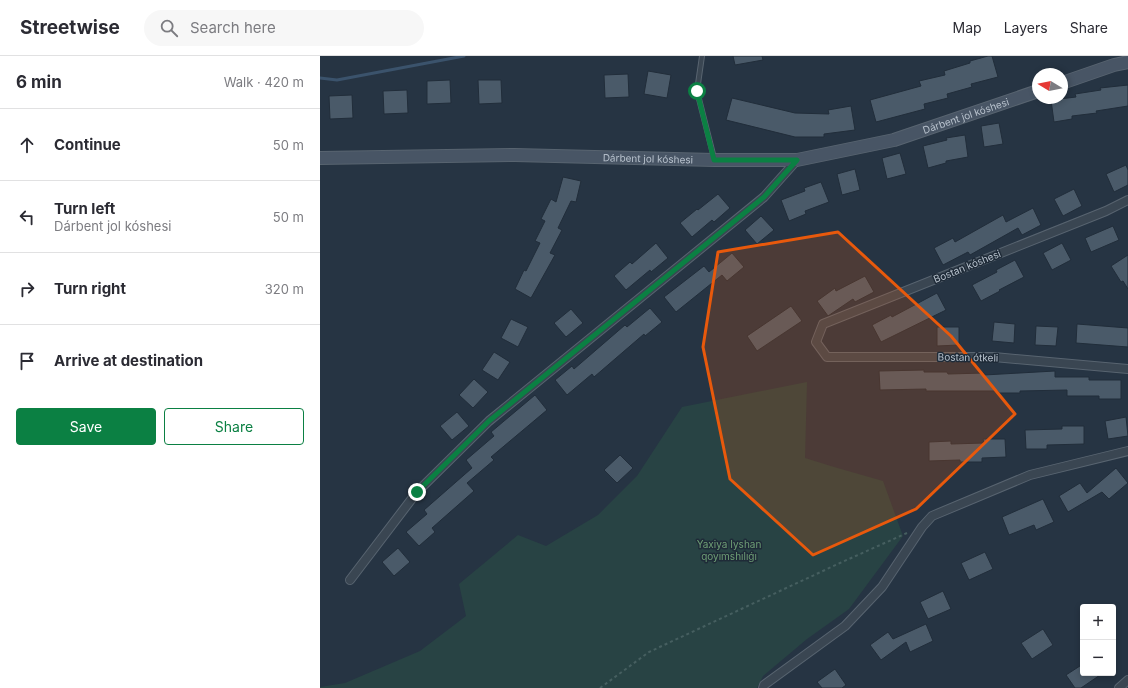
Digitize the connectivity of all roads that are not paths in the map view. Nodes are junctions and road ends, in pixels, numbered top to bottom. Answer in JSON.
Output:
{"nodes":[{"id":1,"x":702,"y":56,"type":"edge"},
{"id":2,"x":1128,"y":62,"type":"edge"},
{"id":3,"x":1068,"y":81,"type":"edge"},
{"id":4,"x":1032,"y":93,"type":"edge"},
{"id":5,"x":320,"y":158,"type":"edge"},
{"id":6,"x":714,"y":160,"type":"junction"},
{"id":7,"x":797,"y":160,"type":"junction"},
{"id":8,"x":1128,"y":200,"type":"edge"},
{"id":9,"x":816,"y":342,"type":"joint"},
{"id":10,"x":1128,"y":369,"type":"edge"},
{"id":11,"x":1128,"y":451,"type":"edge"},
{"id":12,"x":350,"y":580,"type":"dead end"},
{"id":13,"x":1128,"y":680,"type":"edge"},
{"id":14,"x":763,"y":688,"type":"edge"},
{"id":15,"x":1119,"y":688,"type":"edge"}],
"edges":[{"from":1,"to":6,"type":"lane"},
{"from":2,"to":3,"type":"main road"},
{"from":4,"to":7,"type":"main road","name":"Dárbent jol kóshesi"},
{"from":5,"to":6,"type":"main road","name":"Dárbent jol kóshesi"},
{"from":6,"to":7,"type":"main road","name":"Dárbent jol kóshesi"},
{"from":7,"to":12,"type":"street"},
{"from":8,"to":9,"type":"street","name":"Bostan kóshesi"},
{"from":9,"to":10,"type":"street","name":"Bostan ótkeli"},
{"from":11,"to":14,"type":"street"},
{"from":13,"to":15,"type":"street"}]}
